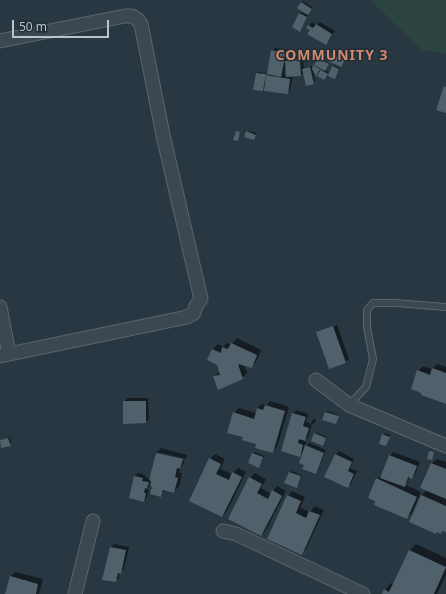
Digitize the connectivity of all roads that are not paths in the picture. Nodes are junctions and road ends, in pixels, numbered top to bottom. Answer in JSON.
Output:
{"nodes":[{"id":1,"x":0,"y":41,"type":"edge"},
{"id":2,"x":0,"y":307,"type":"edge"},
{"id":3,"x":446,"y":307,"type":"edge"},
{"id":4,"x":5,"y":355,"type":"edge"},
{"id":5,"x":316,"y":380,"type":"dead end"},
{"id":6,"x":349,"y":404,"type":"junction"},
{"id":7,"x":446,"y":446,"type":"edge"},
{"id":8,"x":93,"y":521,"type":"dead end"},
{"id":9,"x":223,"y":531,"type":"dead end"},
{"id":10,"x":74,"y":594,"type":"edge"},
{"id":11,"x":363,"y":594,"type":"edge"}],
"edges":[{"from":1,"to":4,"type":"street"},
{"from":2,"to":4,"type":"street"},
{"from":3,"to":6,"type":"lane"},
{"from":5,"to":6,"type":"street"},
{"from":6,"to":7,"type":"street"},
{"from":8,"to":10,"type":"street"},
{"from":9,"to":11,"type":"street"}]}
